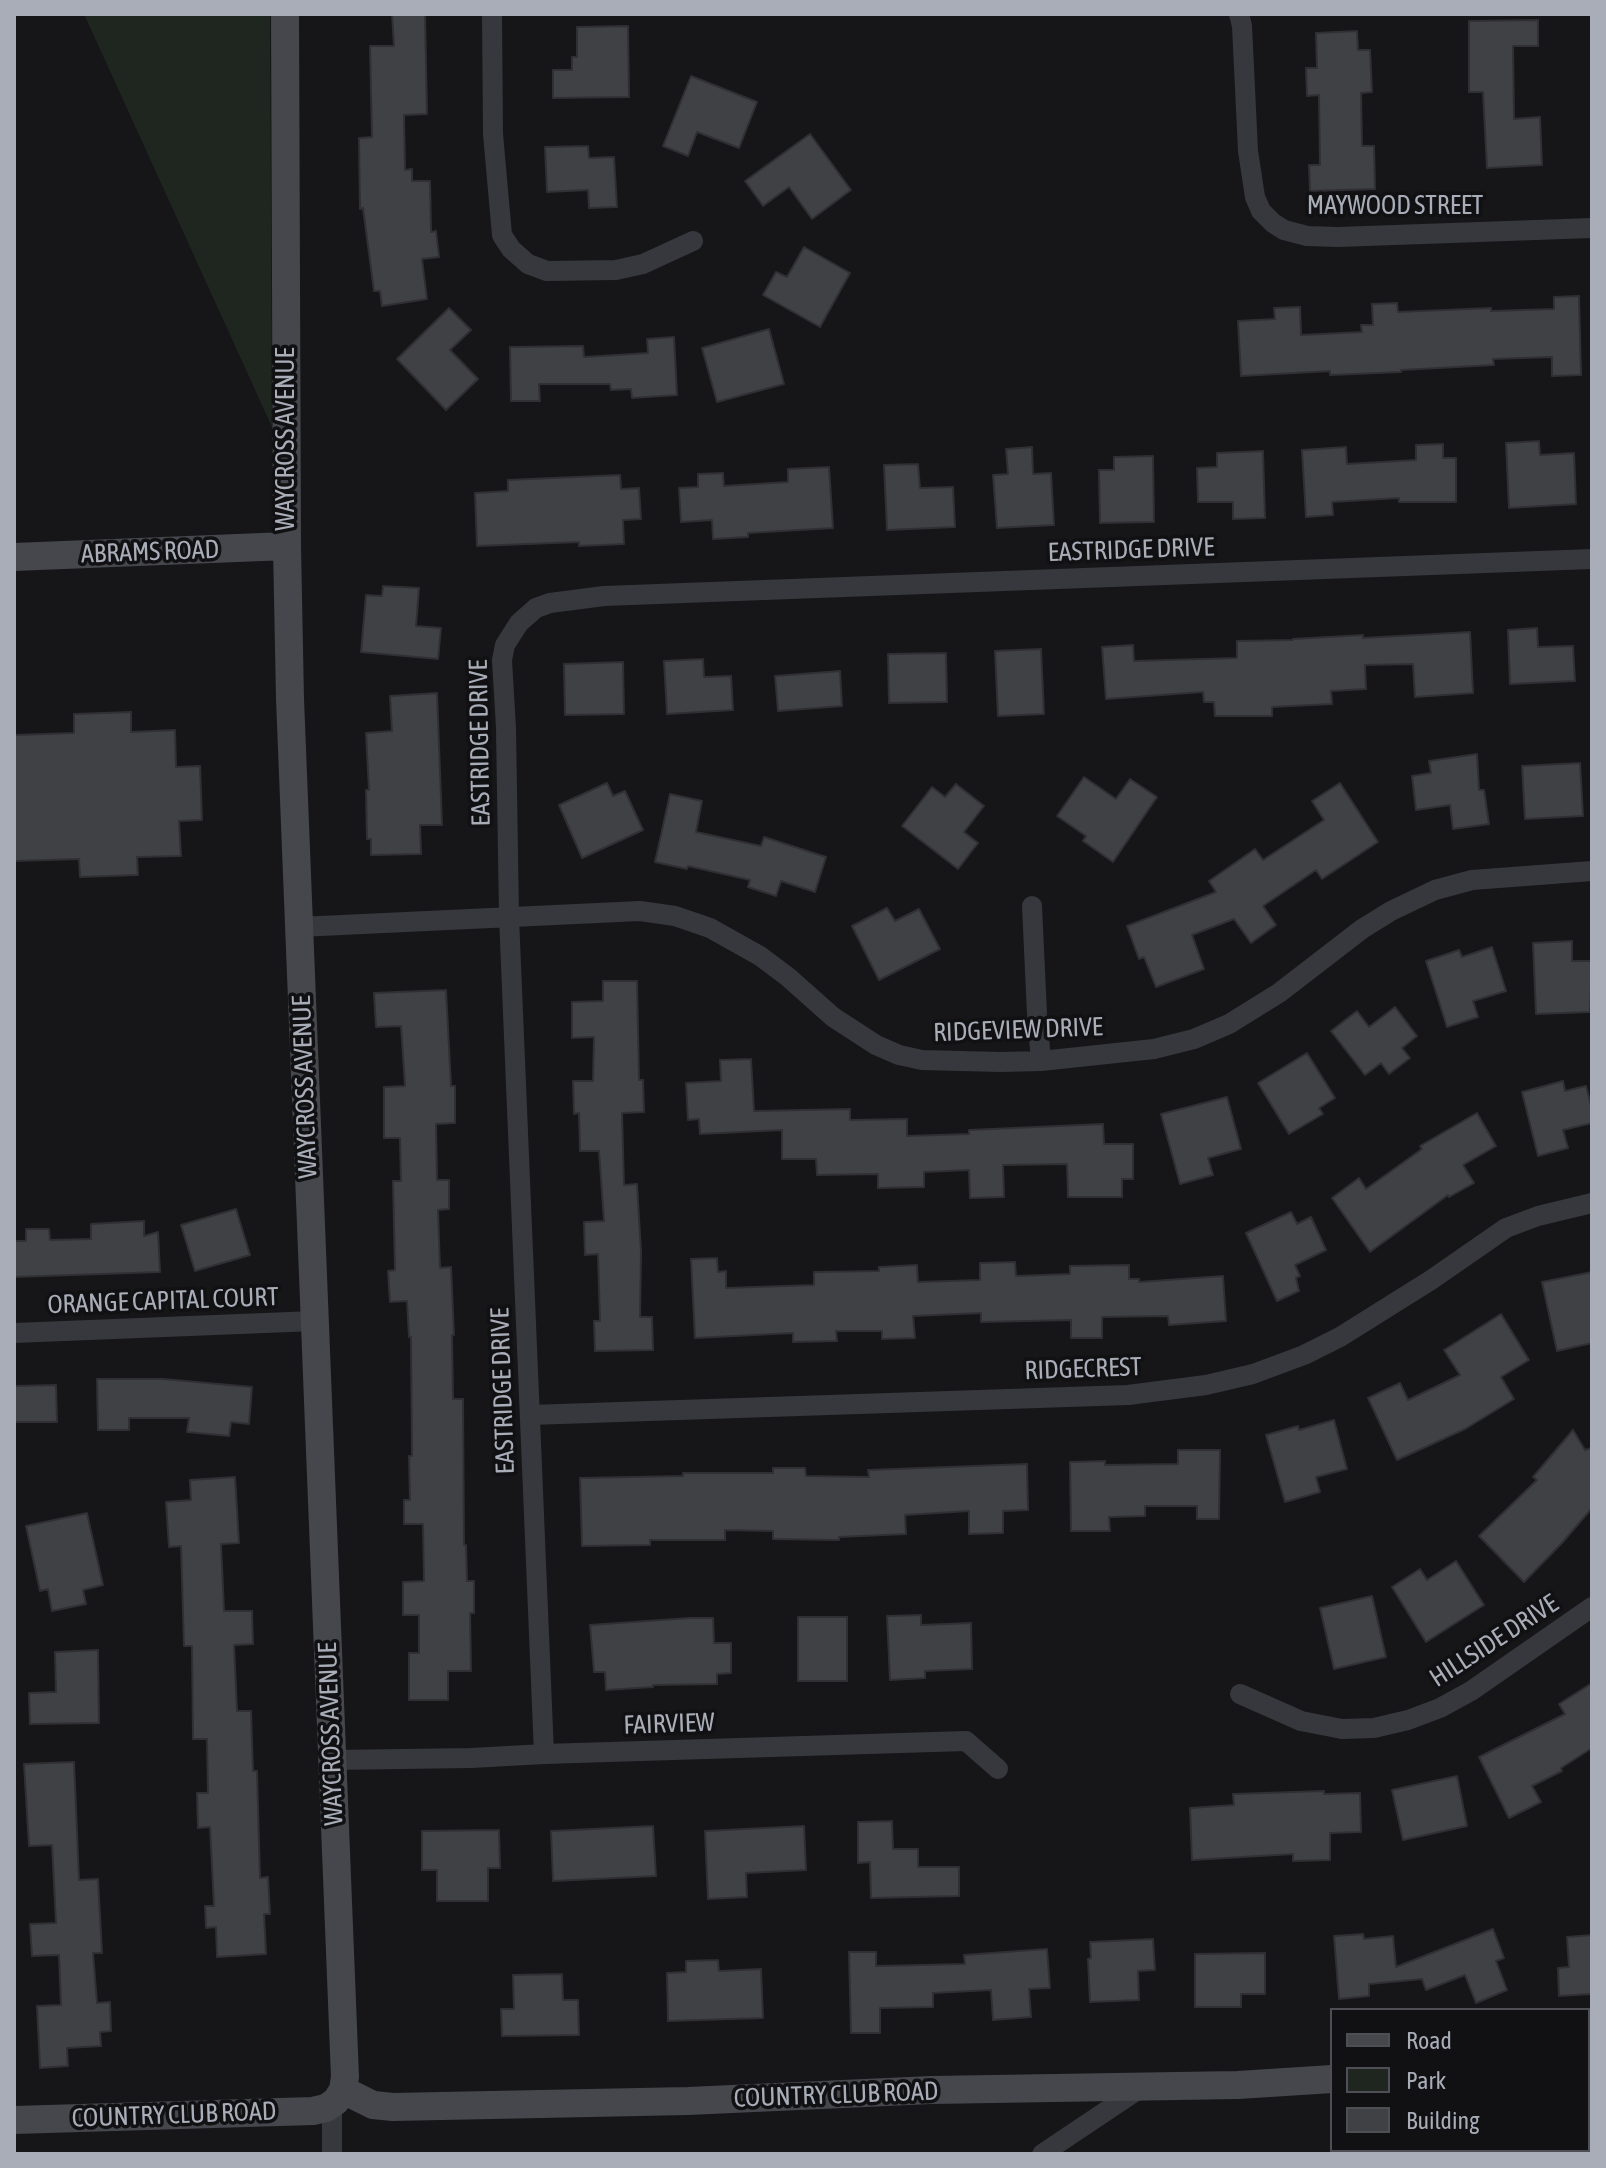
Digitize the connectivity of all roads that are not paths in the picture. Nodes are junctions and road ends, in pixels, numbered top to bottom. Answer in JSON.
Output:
{"nodes":[{"id":1,"x":285,"y":14,"type":"edge"},
{"id":2,"x":492,"y":14,"type":"edge"},
{"id":3,"x":1239,"y":14,"type":"edge"},
{"id":4,"x":1592,"y":228,"type":"edge"},
{"id":5,"x":693,"y":241,"type":"dead end"},
{"id":6,"x":287,"y":546,"type":"junction"},
{"id":7,"x":14,"y":557,"type":"edge"},
{"id":8,"x":1592,"y":559,"type":"edge"},
{"id":9,"x":1592,"y":871,"type":"edge"},
{"id":10,"x":1032,"y":906,"type":"dead end"},
{"id":11,"x":509,"y":917,"type":"junction"},
{"id":12,"x":299,"y":927,"type":"junction"},
{"id":13,"x":1041,"y":1061,"type":"junction"},
{"id":14,"x":1592,"y":1203,"type":"edge"},
{"id":15,"x":315,"y":1321,"type":"junction"},
{"id":16,"x":14,"y":1333,"type":"edge"},
{"id":17,"x":530,"y":1415,"type":"junction"},
{"id":18,"x":1592,"y":1607,"type":"edge"},
{"id":19,"x":1240,"y":1694,"type":"dead end"},
{"id":20,"x":544,"y":1754,"type":"junction"},
{"id":21,"x":332,"y":1760,"type":"junction"},
{"id":22,"x":998,"y":1769,"type":"dead end"},
{"id":23,"x":1330,"y":2079,"type":"edge"},
{"id":24,"x":1142,"y":2087,"type":"junction"},
{"id":25,"x":338,"y":2097,"type":"junction"},
{"id":26,"x":14,"y":2120,"type":"edge"},
{"id":27,"x":332,"y":2154,"type":"edge"},
{"id":28,"x":1042,"y":2154,"type":"edge"}],
"edges":[{"from":1,"to":6,"type":"street","name":"WAYCROSS AVENUE"},
{"from":2,"to":5,"type":"street"},
{"from":3,"to":4,"type":"street","name":"MAYWOOD STREET"},
{"from":6,"to":7,"type":"street","name":"ABRAMS ROAD"},
{"from":6,"to":12,"type":"street","name":"WAYCROSS AVENUE"},
{"from":8,"to":11,"type":"street","name":"EASTRIDGE DRIVE"},
{"from":9,"to":13,"type":"street","name":"RIDGEVIEW DRIVE"},
{"from":10,"to":13,"type":"street"},
{"from":11,"to":12,"type":"street","name":"RIDGEVIEW DRIVE"},
{"from":11,"to":13,"type":"street","name":"RIDGEVIEW DRIVE"},
{"from":11,"to":17,"type":"street","name":"EASTRIDGE DRIVE"},
{"from":12,"to":15,"type":"street","name":"WAYCROSS AVENUE"},
{"from":14,"to":17,"type":"street","name":"RIDGECREST"},
{"from":15,"to":16,"type":"street","name":"ORANGE CAPITAL COURT"},
{"from":15,"to":21,"type":"street","name":"WAYCROSS AVENUE"},
{"from":17,"to":20,"type":"street","name":"EASTRIDGE DRIVE"},
{"from":18,"to":19,"type":"street","name":"HILLSIDE DRIVE"},
{"from":20,"to":21,"type":"street","name":"FAIRVIEW"},
{"from":20,"to":22,"type":"street","name":"FAIRVIEW"},
{"from":21,"to":25,"type":"street","name":"WAYCROSS AVENUE"},
{"from":23,"to":24,"type":"street","name":"COUNTRY CLUB ROAD"},
{"from":24,"to":25,"type":"street","name":"COUNTRY CLUB ROAD"},
{"from":24,"to":28,"type":"street"},
{"from":25,"to":26,"type":"street","name":"COUNTRY CLUB ROAD"},
{"from":25,"to":27,"type":"street","name":"WAYCROSS AVENUE"}]}
